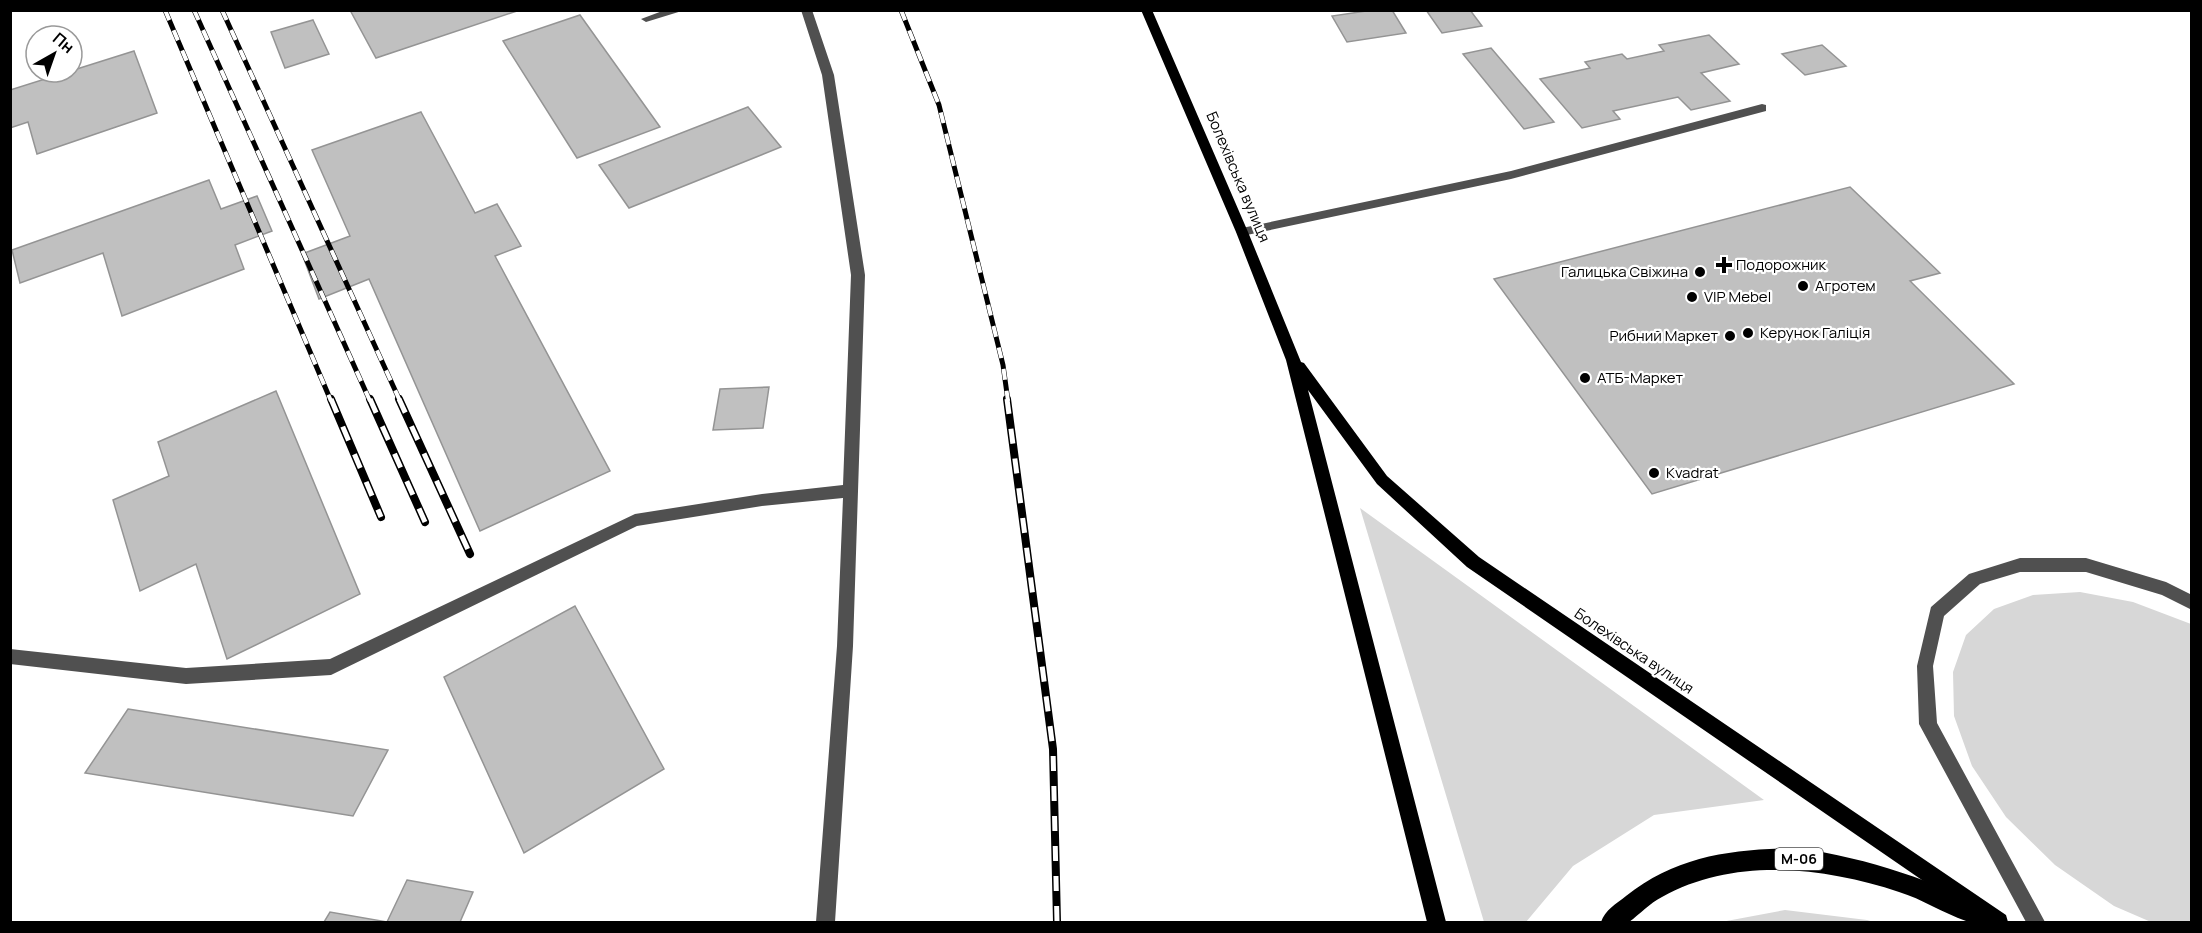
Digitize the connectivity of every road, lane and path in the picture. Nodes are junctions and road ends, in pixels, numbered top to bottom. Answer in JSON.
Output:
{"nodes":[{"id":1,"x":680,"y":10,"type":"edge"},
{"id":2,"x":806,"y":10,"type":"edge"},
{"id":3,"x":1146,"y":10,"type":"edge"},
{"id":4,"x":646,"y":20,"type":"dead end"},
{"id":5,"x":1762,"y":108,"type":"dead end"},
{"id":6,"x":1242,"y":232,"type":"junction"},
{"id":7,"x":1293,"y":360,"type":"junction"},
{"id":8,"x":850,"y":491,"type":"junction"},
{"id":9,"x":2192,"y":603,"type":"edge"},
{"id":10,"x":10,"y":656,"type":"edge"},
{"id":11,"x":826,"y":922,"type":"edge"},
{"id":12,"x":1436,"y":922,"type":"edge"},
{"id":13,"x":1612,"y":922,"type":"edge"},
{"id":14,"x":1991,"y":922,"type":"edge"},
{"id":15,"x":1998,"y":922,"type":"edge"},
{"id":16,"x":2036,"y":922,"type":"edge"}],
"edges":[{"from":1,"to":4,"type":"street"},
{"from":2,"to":8,"type":"street"},
{"from":3,"to":6,"type":"main road","name":"Болехівська вулиця"},
{"from":5,"to":6,"type":"street"},
{"from":6,"to":7,"type":"main road","name":"Болехівська вулиця"},
{"from":7,"to":12,"type":"main road","name":"Болехівська вулиця"},
{"from":7,"to":15,"type":"main road","name":"Болехівська вулиця"},
{"from":8,"to":10,"type":"street"},
{"from":8,"to":11,"type":"street"},
{"from":9,"to":16,"type":"street"},
{"from":13,"to":14,"type":"highway","number":"М-06"}]}
